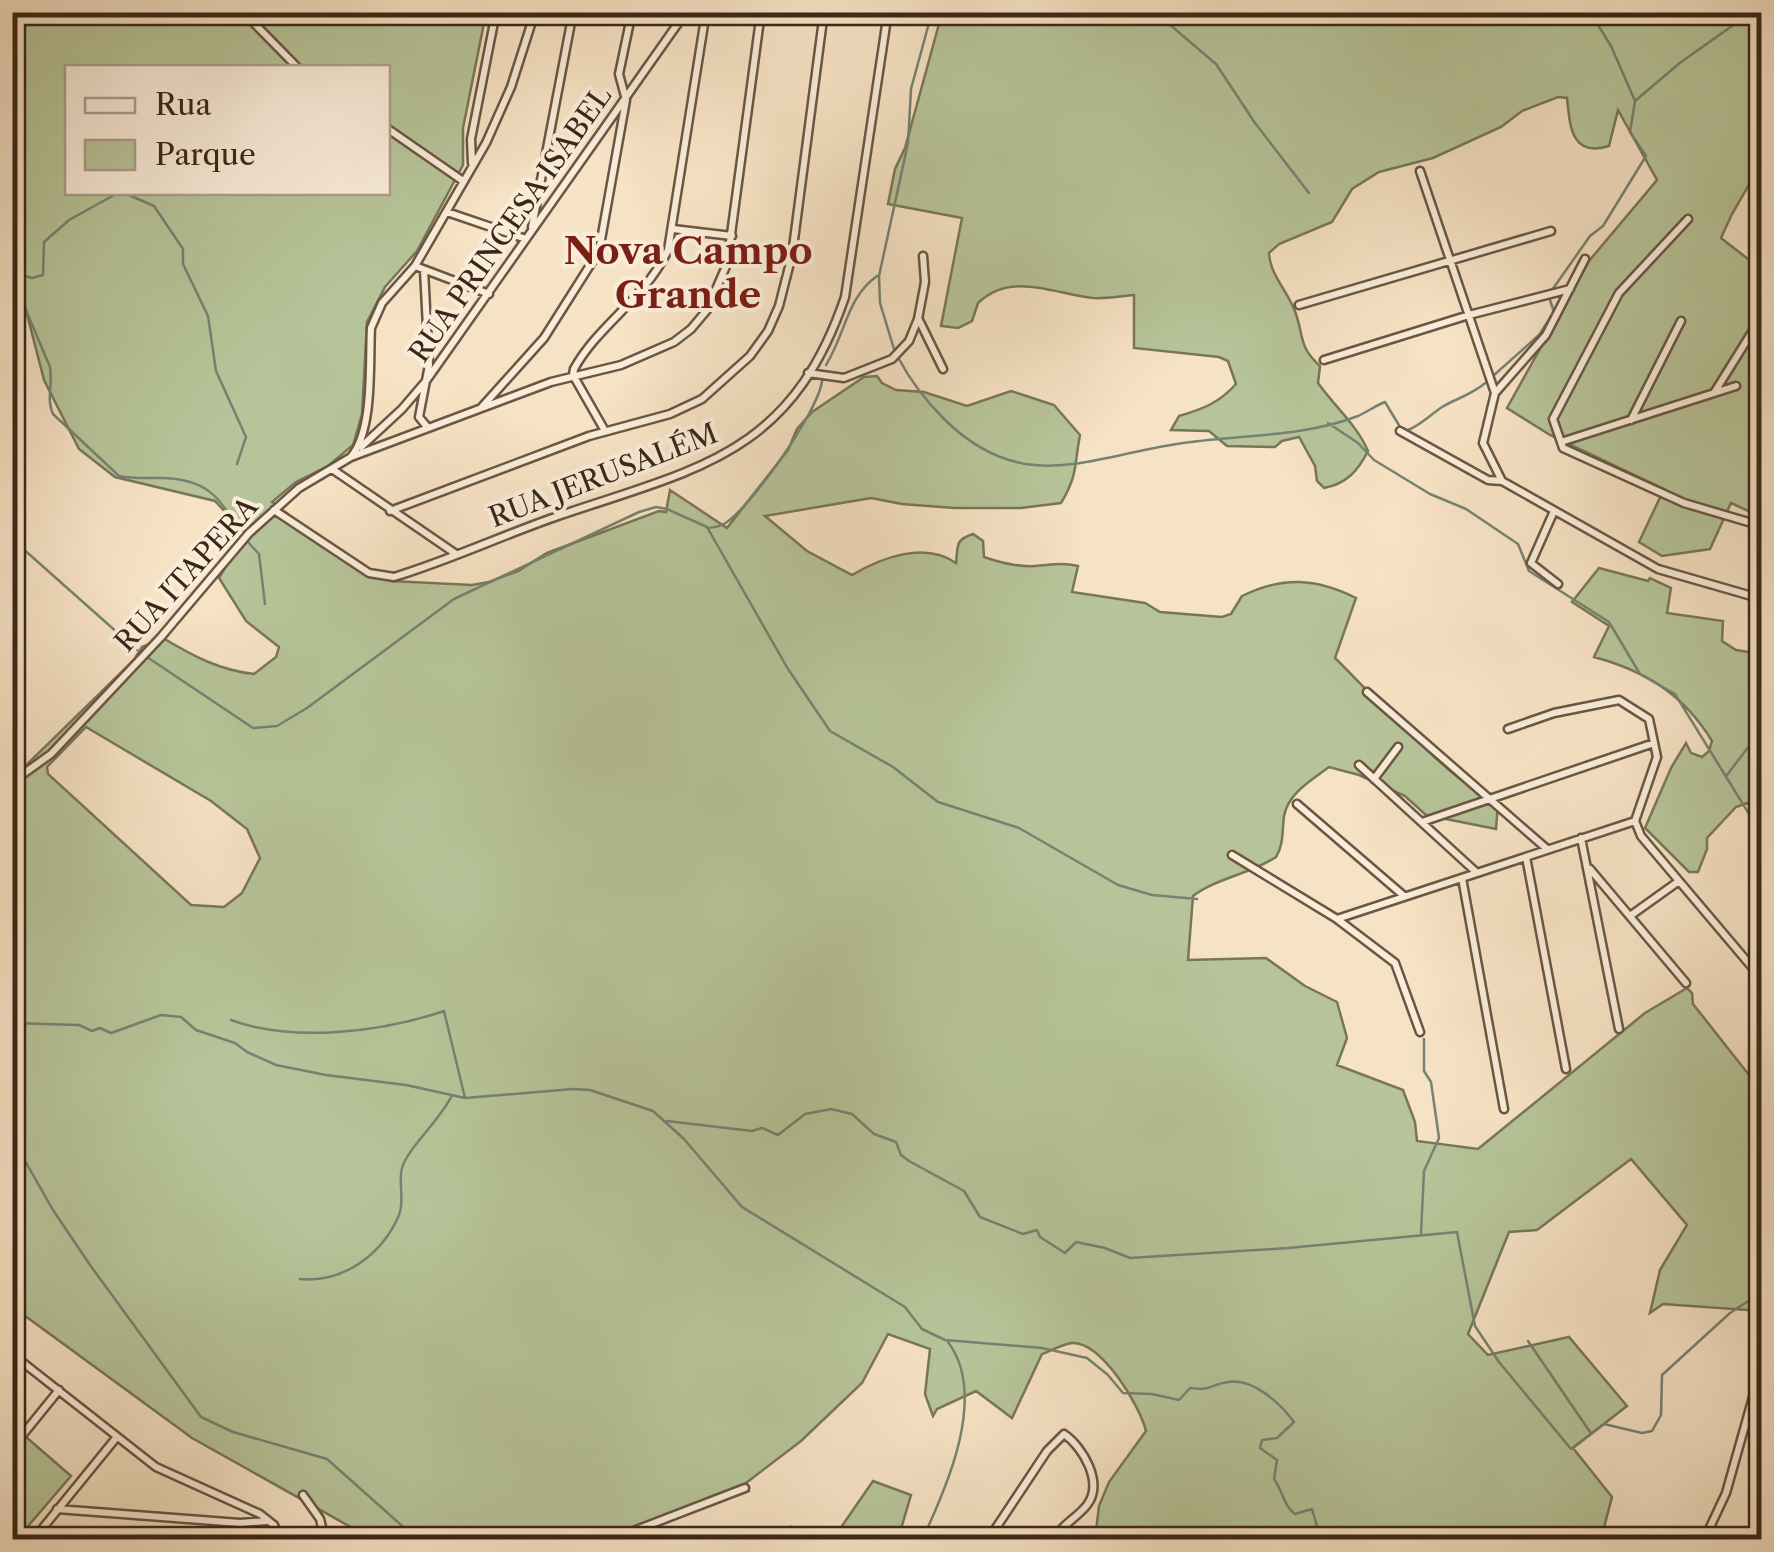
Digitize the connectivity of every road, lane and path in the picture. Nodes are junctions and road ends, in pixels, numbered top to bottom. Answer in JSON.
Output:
{"nodes":[{"id":1,"x":243,"y":12,"type":"edge"},
{"id":2,"x":496,"y":12,"type":"edge"},
{"id":3,"x":535,"y":12,"type":"edge"},
{"id":4,"x":573,"y":12,"type":"edge"},
{"id":5,"x":632,"y":12,"type":"edge"},
{"id":6,"x":686,"y":12,"type":"edge"},
{"id":7,"x":706,"y":12,"type":"edge"},
{"id":8,"x":761,"y":12,"type":"edge"},
{"id":9,"x":824,"y":12,"type":"edge"},
{"id":10,"x":888,"y":12,"type":"edge"},
{"id":11,"x":295,"y":65,"type":"edge"},
{"id":12,"x":626,"y":100,"type":"junction"},
{"id":13,"x":390,"y":130,"type":"edge"},
{"id":14,"x":472,"y":163,"type":"junction"},
{"id":15,"x":1420,"y":171,"type":"dead end"},
{"id":16,"x":463,"y":181,"type":"junction"},
{"id":17,"x":448,"y":212,"type":"junction"},
{"id":18,"x":1688,"y":219,"type":"dead end"},
{"id":19,"x":673,"y":229,"type":"junction"},
{"id":20,"x":1550,"y":230,"type":"dead end"},
{"id":21,"x":528,"y":236,"type":"junction"},
{"id":22,"x":732,"y":236,"type":"junction"},
{"id":23,"x":924,"y":256,"type":"dead end"},
{"id":24,"x":1585,"y":259,"type":"dead end"},
{"id":25,"x":1450,"y":260,"type":"junction"},
{"id":26,"x":415,"y":266,"type":"junction"},
{"id":27,"x":424,"y":270,"type":"junction"},
{"id":28,"x":1570,"y":289,"type":"junction"},
{"id":29,"x":489,"y":294,"type":"junction"},
{"id":30,"x":1299,"y":305,"type":"dead end"},
{"id":31,"x":1469,"y":315,"type":"junction"},
{"id":32,"x":1762,"y":316,"type":"edge"},
{"id":33,"x":918,"y":319,"type":"junction"},
{"id":34,"x":1681,"y":322,"type":"dead end"},
{"id":35,"x":1324,"y":360,"type":"dead end"},
{"id":36,"x":943,"y":368,"type":"dead end"},
{"id":37,"x":808,"y":373,"type":"junction"},
{"id":38,"x":573,"y":375,"type":"junction"},
{"id":39,"x":426,"y":381,"type":"junction"},
{"id":40,"x":1736,"y":386,"type":"dead end"},
{"id":41,"x":1496,"y":393,"type":"junction"},
{"id":42,"x":1714,"y":394,"type":"junction"},
{"id":43,"x":480,"y":409,"type":"junction"},
{"id":44,"x":1630,"y":421,"type":"junction"},
{"id":45,"x":428,"y":429,"type":"junction"},
{"id":46,"x":605,"y":431,"type":"junction"},
{"id":47,"x":1400,"y":432,"type":"dead end"},
{"id":48,"x":1561,"y":442,"type":"junction"},
{"id":49,"x":358,"y":450,"type":"junction"},
{"id":50,"x":351,"y":457,"type":"junction"},
{"id":51,"x":332,"y":469,"type":"junction"},
{"id":52,"x":1502,"y":481,"type":"junction"},
{"id":53,"x":274,"y":510,"type":"junction"},
{"id":54,"x":1554,"y":510,"type":"junction"},
{"id":55,"x":390,"y":511,"type":"junction"},
{"id":56,"x":1762,"y":526,"type":"edge"},
{"id":57,"x":457,"y":554,"type":"junction"},
{"id":58,"x":1558,"y":584,"type":"dead end"},
{"id":59,"x":1762,"y":599,"type":"edge"},
{"id":60,"x":1367,"y":692,"type":"dead end"},
{"id":61,"x":1508,"y":729,"type":"dead end"},
{"id":62,"x":1654,"y":743,"type":"junction"},
{"id":63,"x":1398,"y":747,"type":"dead end"},
{"id":64,"x":1359,"y":765,"type":"dead end"},
{"id":65,"x":1374,"y":779,"type":"junction"},
{"id":66,"x":12,"y":782,"type":"edge"},
{"id":67,"x":1490,"y":799,"type":"junction"},
{"id":68,"x":1297,"y":804,"type":"dead end"},
{"id":69,"x":1635,"y":821,"type":"junction"},
{"id":70,"x":1422,"y":822,"type":"junction"},
{"id":71,"x":1581,"y":838,"type":"junction"},
{"id":72,"x":1548,"y":849,"type":"junction"},
{"id":73,"x":1232,"y":855,"type":"dead end"},
{"id":74,"x":1526,"y":857,"type":"junction"},
{"id":75,"x":1590,"y":869,"type":"junction"},
{"id":76,"x":1477,"y":873,"type":"junction"},
{"id":77,"x":1462,"y":878,"type":"junction"},
{"id":78,"x":1679,"y":882,"type":"junction"},
{"id":79,"x":1405,"y":896,"type":"junction"},
{"id":80,"x":1630,"y":916,"type":"junction"},
{"id":81,"x":1337,"y":918,"type":"junction"},
{"id":82,"x":1762,"y":979,"type":"edge"},
{"id":83,"x":1686,"y":983,"type":"dead end"},
{"id":84,"x":1618,"y":1029,"type":"dead end"},
{"id":85,"x":1420,"y":1032,"type":"dead end"},
{"id":86,"x":1566,"y":1069,"type":"dead end"},
{"id":87,"x":1504,"y":1109,"type":"dead end"},
{"id":88,"x":12,"y":1354,"type":"edge"},
{"id":89,"x":1762,"y":1364,"type":"edge"},
{"id":90,"x":59,"y":1390,"type":"junction"},
{"id":91,"x":116,"y":1438,"type":"junction"},
{"id":92,"x":12,"y":1448,"type":"edge"},
{"id":93,"x":746,"y":1488,"type":"dead end"},
{"id":94,"x":303,"y":1495,"type":"dead end"},
{"id":95,"x":57,"y":1509,"type":"junction"},
{"id":96,"x":269,"y":1521,"type":"junction"},
{"id":97,"x":790,"y":1531,"type":"dead end"},
{"id":98,"x":33,"y":1540,"type":"edge"},
{"id":99,"x":280,"y":1540,"type":"edge"},
{"id":100,"x":325,"y":1540,"type":"edge"},
{"id":101,"x":610,"y":1540,"type":"edge"},
{"id":102,"x":770,"y":1540,"type":"edge"},
{"id":103,"x":988,"y":1540,"type":"edge"},
{"id":104,"x":1052,"y":1540,"type":"edge"},
{"id":105,"x":1704,"y":1540,"type":"edge"}],
"edges":[{"from":1,"to":11,"type":"street"},
{"from":2,"to":14,"type":"street"},
{"from":3,"to":14,"type":"street"},
{"from":4,"to":21,"type":"street"},
{"from":5,"to":12,"type":"street"},
{"from":6,"to":12,"type":"street","name":"RUA PRINCESA ISABEL"},
{"from":7,"to":19,"type":"street"},
{"from":8,"to":22,"type":"street"},
{"from":9,"to":46,"type":"street"},
{"from":10,"to":37,"type":"street","name":"RUA JERUSALÉM"},
{"from":12,"to":21,"type":"street","name":"RUA PRINCESA ISABEL"},
{"from":12,"to":43,"type":"street"},
{"from":13,"to":16,"type":"street"},
{"from":14,"to":16,"type":"street"},
{"from":15,"to":25,"type":"street"},
{"from":16,"to":17,"type":"street"},
{"from":17,"to":21,"type":"street"},
{"from":17,"to":26,"type":"street"},
{"from":18,"to":48,"type":"street"},
{"from":19,"to":22,"type":"street"},
{"from":19,"to":38,"type":"street"},
{"from":20,"to":25,"type":"street"},
{"from":21,"to":29,"type":"street","name":"RUA PRINCESA ISABEL"},
{"from":22,"to":38,"type":"street"},
{"from":23,"to":33,"type":"street"},
{"from":24,"to":28,"type":"street"},
{"from":25,"to":30,"type":"street"},
{"from":25,"to":31,"type":"street"},
{"from":26,"to":27,"type":"street"},
{"from":26,"to":49,"type":"street"},
{"from":27,"to":29,"type":"street"},
{"from":27,"to":39,"type":"street"},
{"from":28,"to":31,"type":"street"},
{"from":28,"to":41,"type":"street"},
{"from":29,"to":39,"type":"street","name":"RUA PRINCESA ISABEL"},
{"from":31,"to":35,"type":"street"},
{"from":31,"to":41,"type":"street"},
{"from":32,"to":42,"type":"street"},
{"from":33,"to":36,"type":"street"},
{"from":33,"to":37,"type":"street"},
{"from":34,"to":44,"type":"street"},
{"from":37,"to":57,"type":"street","name":"RUA JERUSALÉM"},
{"from":38,"to":43,"type":"street"},
{"from":38,"to":46,"type":"street"},
{"from":39,"to":45,"type":"street"},
{"from":39,"to":49,"type":"street","name":"RUA PRINCESA ISABEL"},
{"from":40,"to":42,"type":"street"},
{"from":41,"to":52,"type":"street"},
{"from":42,"to":44,"type":"street"},
{"from":43,"to":45,"type":"street"},
{"from":44,"to":48,"type":"street"},
{"from":45,"to":50,"type":"street"},
{"from":46,"to":55,"type":"street"},
{"from":47,"to":52,"type":"street"},
{"from":48,"to":56,"type":"street"},
{"from":49,"to":50,"type":"street","name":"RUA ITAPERA"},
{"from":50,"to":51,"type":"street","name":"RUA ITAPERA"},
{"from":51,"to":53,"type":"street","name":"RUA ITAPERA"},
{"from":51,"to":55,"type":"street"},
{"from":52,"to":54,"type":"street"},
{"from":53,"to":57,"type":"street","name":"RUA JERUSALÉM"},
{"from":53,"to":66,"type":"street","name":"RUA ITAPERA"},
{"from":54,"to":58,"type":"street"},
{"from":54,"to":59,"type":"street"},
{"from":55,"to":57,"type":"street"},
{"from":60,"to":67,"type":"street"},
{"from":61,"to":62,"type":"street"},
{"from":62,"to":67,"type":"street"},
{"from":62,"to":69,"type":"street"},
{"from":63,"to":65,"type":"street"},
{"from":64,"to":65,"type":"street"},
{"from":65,"to":70,"type":"street"},
{"from":67,"to":70,"type":"street"},
{"from":67,"to":72,"type":"street"},
{"from":68,"to":79,"type":"street"},
{"from":69,"to":71,"type":"street"},
{"from":69,"to":78,"type":"street"},
{"from":70,"to":76,"type":"street"},
{"from":71,"to":72,"type":"street"},
{"from":71,"to":75,"type":"street"},
{"from":72,"to":74,"type":"street"},
{"from":73,"to":81,"type":"street"},
{"from":74,"to":76,"type":"street"},
{"from":74,"to":86,"type":"street"},
{"from":75,"to":80,"type":"street"},
{"from":75,"to":84,"type":"street"},
{"from":76,"to":77,"type":"street"},
{"from":77,"to":79,"type":"street"},
{"from":77,"to":87,"type":"street"},
{"from":78,"to":80,"type":"street"},
{"from":78,"to":82,"type":"street"},
{"from":79,"to":81,"type":"street"},
{"from":80,"to":83,"type":"street"},
{"from":81,"to":85,"type":"street"},
{"from":88,"to":90,"type":"street"},
{"from":89,"to":105,"type":"street"},
{"from":90,"to":91,"type":"street"},
{"from":90,"to":92,"type":"street"},
{"from":91,"to":95,"type":"street"},
{"from":91,"to":96,"type":"street"},
{"from":93,"to":101,"type":"street"},
{"from":94,"to":100,"type":"street"},
{"from":95,"to":96,"type":"street"},
{"from":95,"to":98,"type":"street"},
{"from":96,"to":99,"type":"street"},
{"from":97,"to":102,"type":"street"},
{"from":103,"to":104,"type":"street"}]}
